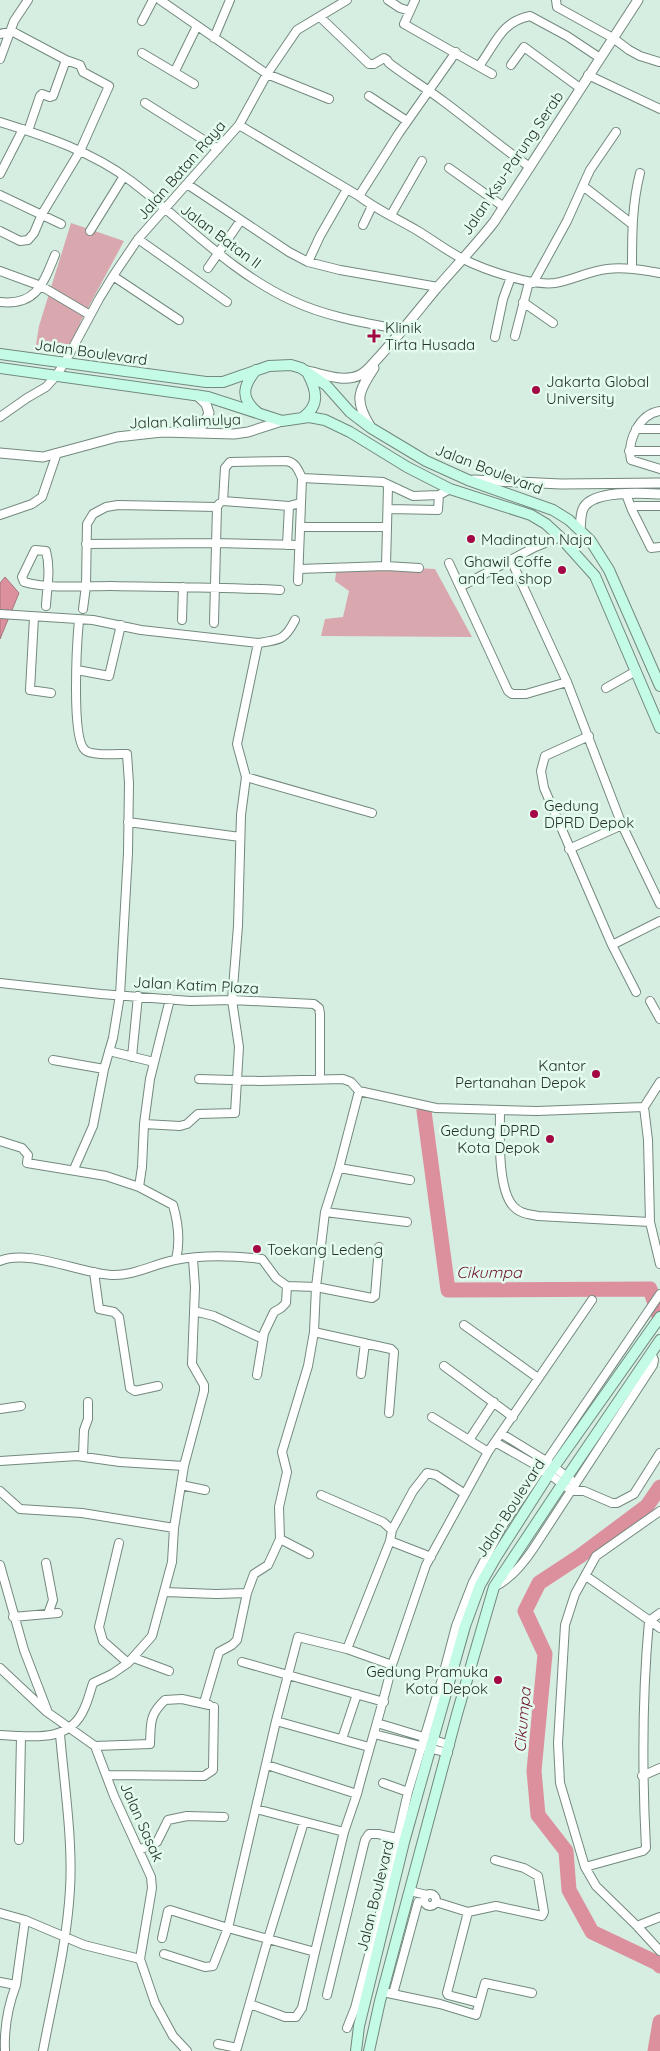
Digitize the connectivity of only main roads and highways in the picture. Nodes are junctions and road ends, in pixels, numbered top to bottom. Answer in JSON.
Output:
{"nodes":[{"id":1,"x":0,"y":354,"type":"edge"},
{"id":2,"x":0,"y":368,"type":"edge"},
{"id":3,"x":256,"y":370,"type":"junction"},
{"id":4,"x":306,"y":371,"type":"junction"},
{"id":5,"x":258,"y":413,"type":"junction"},
{"id":6,"x":302,"y":418,"type":"junction"},
{"id":7,"x":660,"y":686,"type":"edge"},
{"id":8,"x":660,"y":728,"type":"edge"},
{"id":9,"x":660,"y":1317,"type":"edge"},
{"id":10,"x":660,"y":1340,"type":"edge"},
{"id":11,"x":643,"y":1343,"type":"junction"},
{"id":12,"x":652,"y":1351,"type":"junction"},
{"id":13,"x":356,"y":2051,"type":"edge"},
{"id":14,"x":369,"y":2051,"type":"edge"}],
"edges":[{"from":1,"to":3,"type":"main road","name":"Jalan Boulevard"},
{"from":2,"to":5,"type":"main road","name":"Jalan Boulevard"},
{"from":3,"to":4,"type":"main road","name":"Jalan Boulevard"},
{"from":3,"to":5,"type":"main road"},
{"from":4,"to":6,"type":"main road"},
{"from":4,"to":7,"type":"main road","name":"Jalan Boulevard"},
{"from":5,"to":6,"type":"main road","name":"Jalan Boulevard"},
{"from":6,"to":8,"type":"main road","name":"Jalan Boulevard"},
{"from":9,"to":11,"type":"main road","name":"Jalan Boulevard"},
{"from":10,"to":12,"type":"main road","name":"Jalan Boulevard"},
{"from":11,"to":12,"type":"main road"},
{"from":11,"to":13,"type":"main road","name":"Jalan Boulevard"},
{"from":12,"to":14,"type":"main road","name":"Jalan Boulevard"}]}
